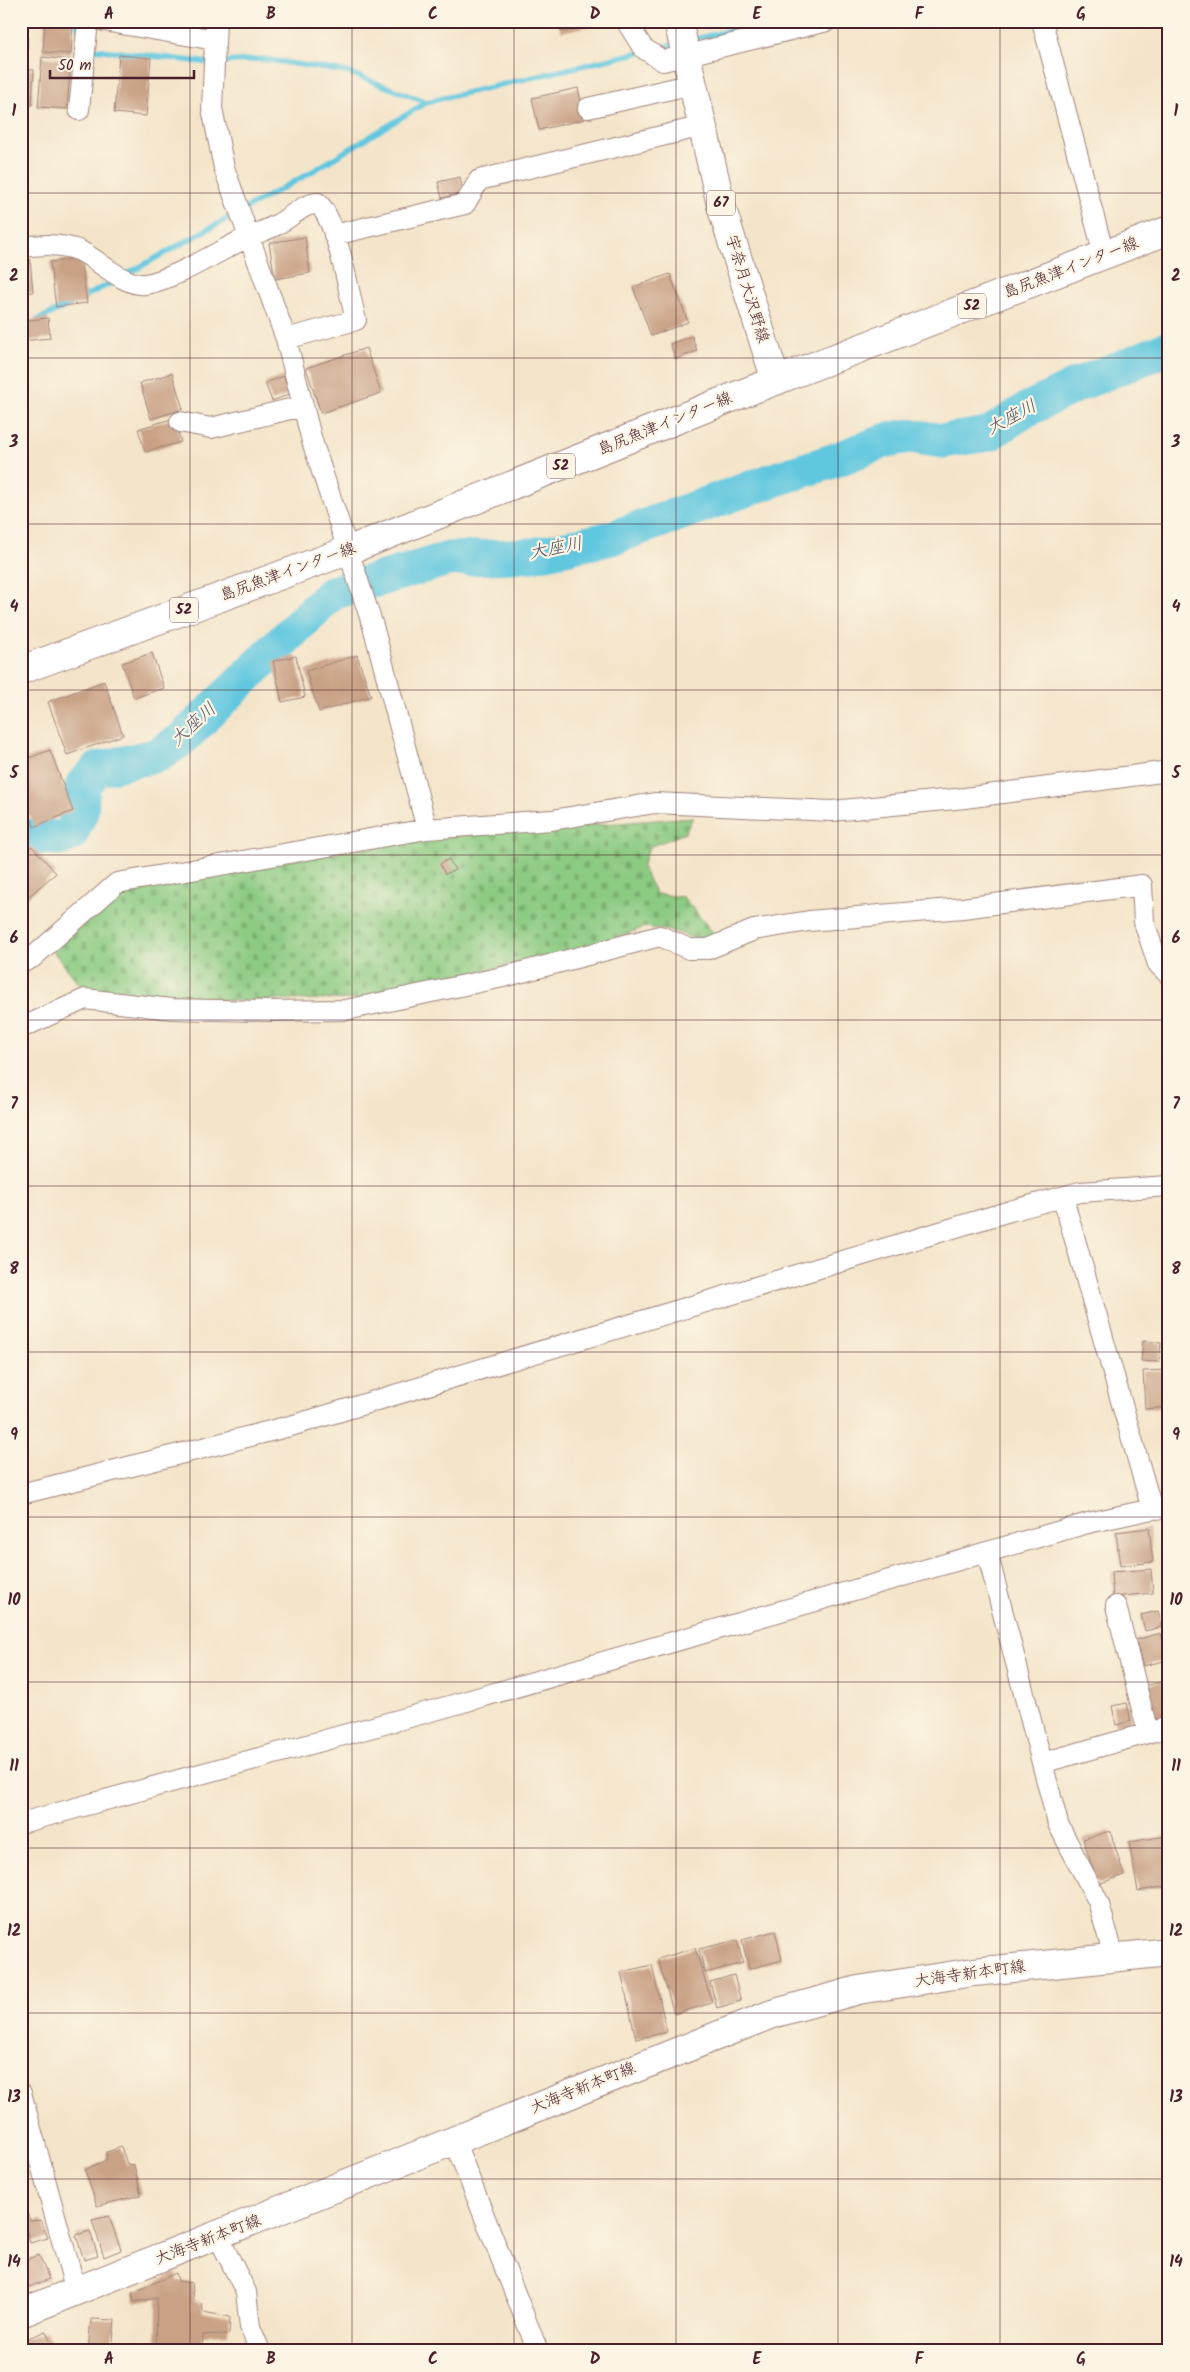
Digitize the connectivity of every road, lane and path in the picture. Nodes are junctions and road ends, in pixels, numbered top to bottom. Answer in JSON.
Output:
{"nodes":[{"id":1,"x":88,"y":21,"type":"edge"},
{"id":2,"x":104,"y":21,"type":"edge"},
{"id":3,"x":626,"y":21,"type":"edge"},
{"id":4,"x":678,"y":21,"type":"edge"},
{"id":5,"x":826,"y":21,"type":"edge"},
{"id":6,"x":1042,"y":21,"type":"edge"},
{"id":7,"x":216,"y":30,"type":"edge"},
{"id":8,"x":686,"y":56,"type":"junction"},
{"id":9,"x":693,"y":84,"type":"junction"},
{"id":10,"x":588,"y":108,"type":"dead end"},
{"id":11,"x":79,"y":110,"type":"dead end"},
{"id":12,"x":703,"y":126,"type":"junction"},
{"id":13,"x":1169,"y":230,"type":"edge"},
{"id":14,"x":334,"y":235,"type":"junction"},
{"id":15,"x":249,"y":236,"type":"junction"},
{"id":16,"x":21,"y":247,"type":"edge"},
{"id":17,"x":1104,"y":255,"type":"junction"},
{"id":18,"x":286,"y":340,"type":"junction"},
{"id":19,"x":776,"y":381,"type":"junction"},
{"id":20,"x":303,"y":406,"type":"junction"},
{"id":21,"x":180,"y":422,"type":"dead end"},
{"id":22,"x":347,"y":551,"type":"junction"},
{"id":23,"x":21,"y":670,"type":"edge"},
{"id":24,"x":1169,"y":771,"type":"edge"},
{"id":25,"x":427,"y":829,"type":"junction"},
{"id":26,"x":21,"y":963,"type":"edge"},
{"id":27,"x":1169,"y":975,"type":"edge"},
{"id":28,"x":21,"y":1028,"type":"edge"},
{"id":29,"x":1169,"y":1186,"type":"edge"},
{"id":30,"x":1063,"y":1198,"type":"junction"},
{"id":31,"x":21,"y":1494,"type":"edge"},
{"id":32,"x":1160,"y":1509,"type":"edge"},
{"id":33,"x":987,"y":1552,"type":"junction"},
{"id":34,"x":1116,"y":1606,"type":"dead end"},
{"id":35,"x":1169,"y":1727,"type":"edge"},
{"id":36,"x":1148,"y":1733,"type":"junction"},
{"id":37,"x":1042,"y":1763,"type":"junction"},
{"id":38,"x":21,"y":1823,"type":"edge"},
{"id":39,"x":1169,"y":1952,"type":"edge"},
{"id":40,"x":1114,"y":1957,"type":"junction"},
{"id":41,"x":21,"y":2093,"type":"edge"},
{"id":42,"x":454,"y":2140,"type":"junction"},
{"id":43,"x":218,"y":2236,"type":"junction"},
{"id":44,"x":76,"y":2291,"type":"junction"},
{"id":45,"x":21,"y":2313,"type":"edge"},
{"id":46,"x":260,"y":2351,"type":"edge"},
{"id":47,"x":538,"y":2351,"type":"edge"}],
"edges":[{"from":1,"to":11,"type":"street"},
{"from":2,"to":7,"type":"street"},
{"from":3,"to":8,"type":"street"},
{"from":4,"to":8,"type":"main road","name":"宇奈月大沢野線","number":"67"},
{"from":5,"to":8,"type":"street"},
{"from":6,"to":17,"type":"street"},
{"from":7,"to":15,"type":"street"},
{"from":8,"to":9,"type":"main road","name":"宇奈月大沢野線","number":"67"},
{"from":9,"to":10,"type":"street"},
{"from":9,"to":12,"type":"main road","name":"宇奈月大沢野線","number":"67"},
{"from":12,"to":14,"type":"street"},
{"from":12,"to":19,"type":"main road","name":"宇奈月大沢野線","number":"67"},
{"from":13,"to":17,"type":"main road","name":"島尻魚津インター線","number":"52"},
{"from":14,"to":15,"type":"street"},
{"from":14,"to":18,"type":"street"},
{"from":15,"to":16,"type":"street"},
{"from":15,"to":18,"type":"street"},
{"from":17,"to":19,"type":"main road","name":"島尻魚津インター線","number":"52"},
{"from":18,"to":20,"type":"street"},
{"from":19,"to":22,"type":"main road","name":"島尻魚津インター線","number":"52"},
{"from":20,"to":21,"type":"street"},
{"from":20,"to":22,"type":"street"},
{"from":22,"to":23,"type":"main road","name":"島尻魚津インター線","number":"52"},
{"from":22,"to":25,"type":"street"},
{"from":24,"to":25,"type":"street"},
{"from":25,"to":26,"type":"street"},
{"from":27,"to":28,"type":"street"},
{"from":29,"to":30,"type":"street"},
{"from":30,"to":31,"type":"street"},
{"from":30,"to":32,"type":"street"},
{"from":32,"to":33,"type":"street"},
{"from":33,"to":37,"type":"street"},
{"from":33,"to":38,"type":"street"},
{"from":34,"to":36,"type":"street"},
{"from":35,"to":36,"type":"street"},
{"from":36,"to":37,"type":"street"},
{"from":37,"to":40,"type":"street"},
{"from":39,"to":40,"type":"main road","name":"大海寺新本町線"},
{"from":40,"to":42,"type":"main road","name":"大海寺新本町線"},
{"from":41,"to":44,"type":"street"},
{"from":42,"to":43,"type":"main road","name":"大海寺新本町線"},
{"from":42,"to":47,"type":"street"},
{"from":43,"to":44,"type":"main road","name":"大海寺新本町線"},
{"from":43,"to":46,"type":"street"},
{"from":44,"to":45,"type":"main road","name":"大海寺新本町線"}]}
